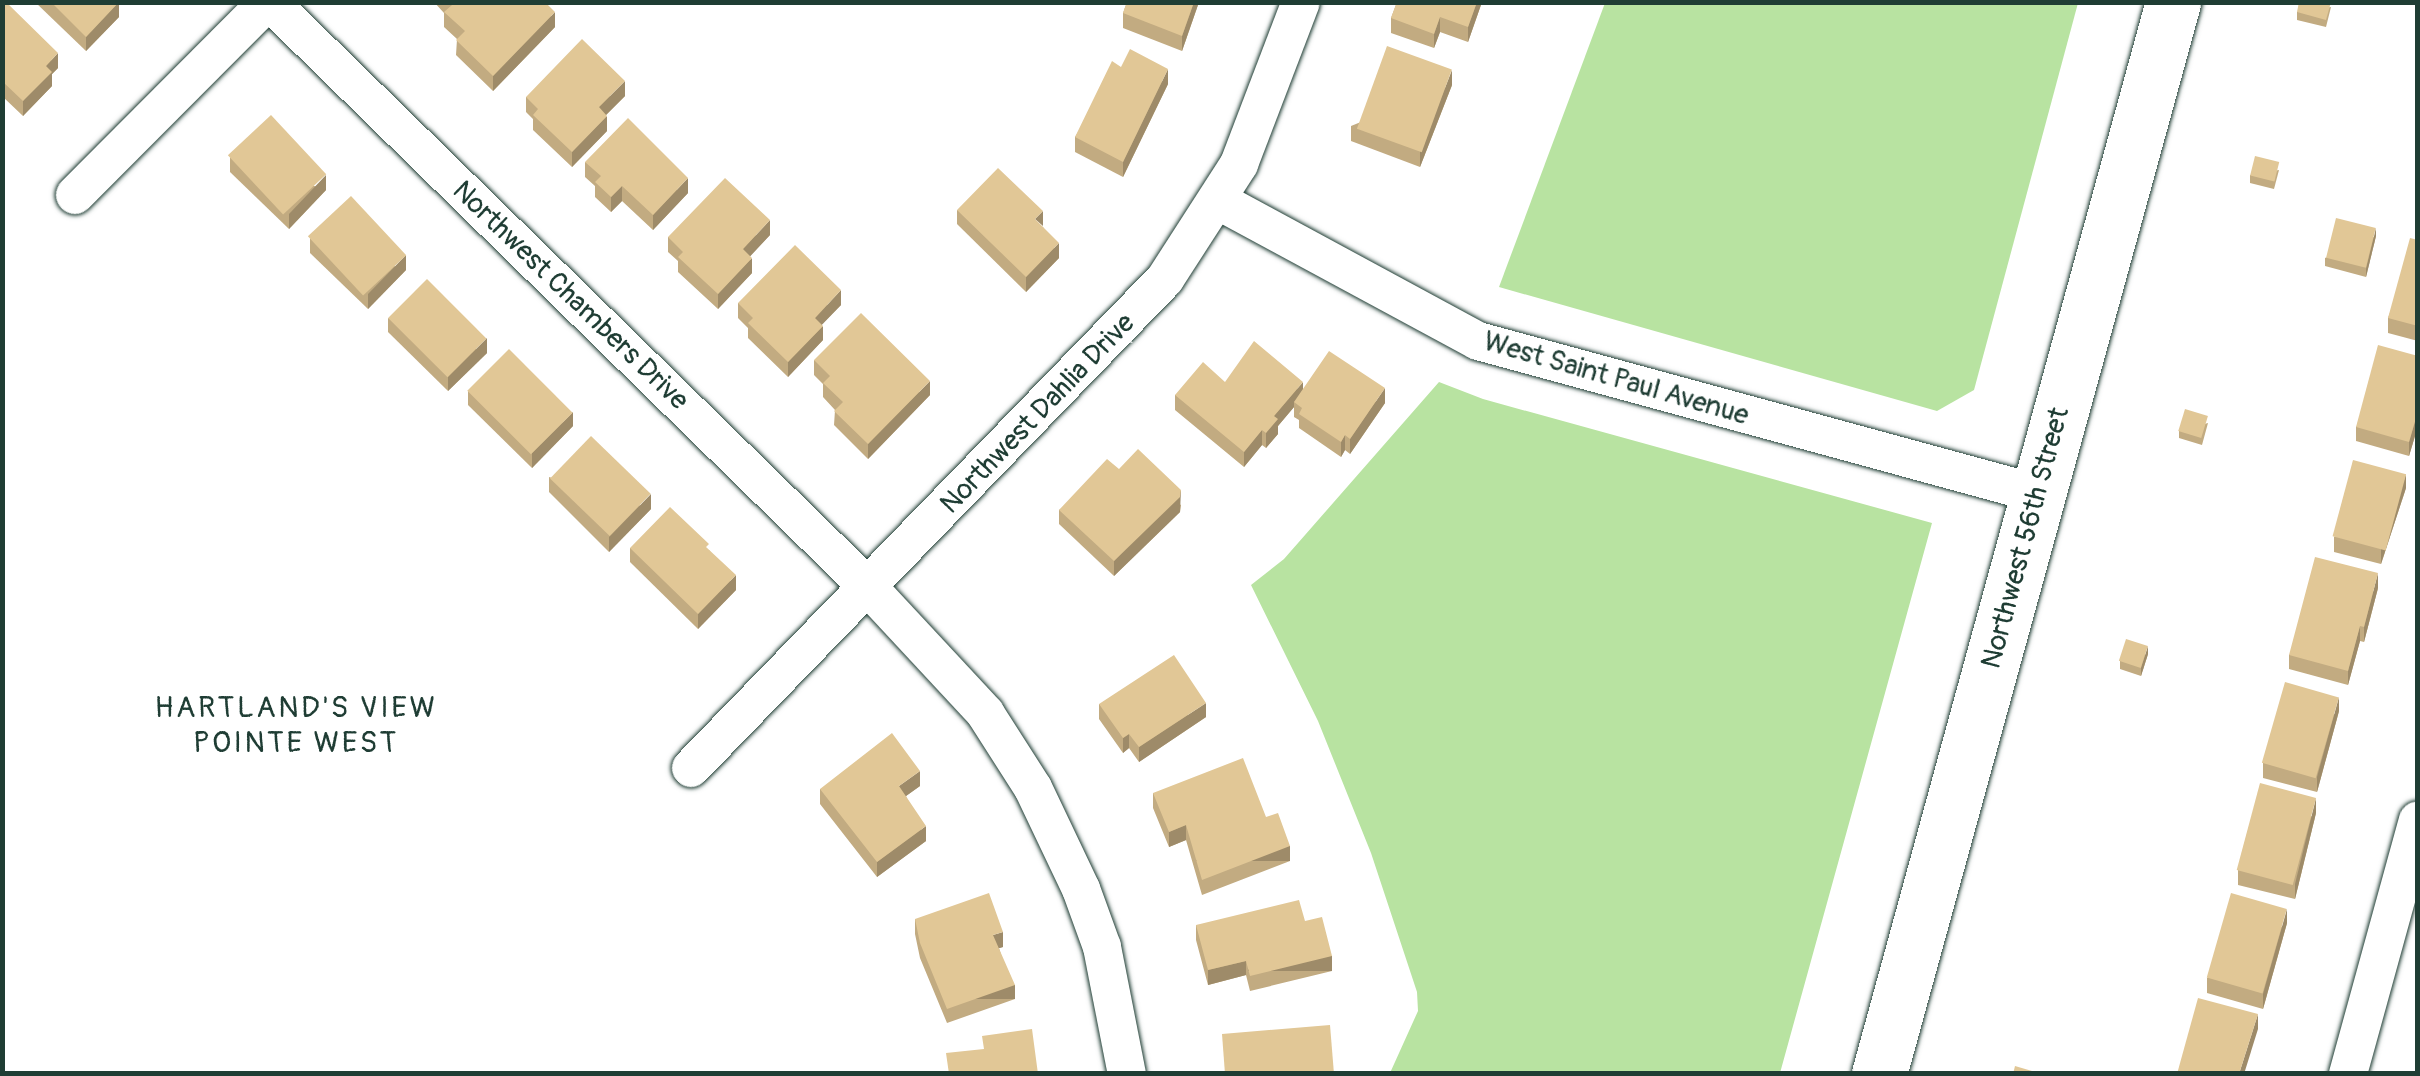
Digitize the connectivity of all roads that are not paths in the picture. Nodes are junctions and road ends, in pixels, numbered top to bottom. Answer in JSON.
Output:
{"nodes":[{"id":1,"x":269,"y":2,"type":"edge"},
{"id":2,"x":1301,"y":2,"type":"edge"},
{"id":3,"x":2173,"y":2,"type":"edge"},
{"id":4,"x":75,"y":195,"type":"dead end"},
{"id":5,"x":1218,"y":201,"type":"junction"},
{"id":6,"x":2038,"y":494,"type":"junction"},
{"id":7,"x":870,"y":588,"type":"junction"},
{"id":8,"x":692,"y":768,"type":"dead end"},
{"id":9,"x":2418,"y":820,"type":"edge"},
{"id":10,"x":1128,"y":1074,"type":"edge"},
{"id":11,"x":1879,"y":1074,"type":"edge"},
{"id":12,"x":2348,"y":1074,"type":"edge"}],
"edges":[{"from":1,"to":4,"type":"street"},
{"from":1,"to":7,"type":"street","name":"Northwest Chambers Drive"},
{"from":2,"to":5,"type":"street","name":"Northwest Dahlia Drive"},
{"from":3,"to":6,"type":"main road","name":"Northwest 56th Street"},
{"from":5,"to":6,"type":"street","name":"West Saint Paul Avenue"},
{"from":5,"to":7,"type":"street","name":"Northwest Dahlia Drive"},
{"from":6,"to":11,"type":"main road","name":"Northwest 56th Street"},
{"from":7,"to":8,"type":"street","name":"Northwest Dahlia Drive"},
{"from":7,"to":10,"type":"street","name":"Northwest Chambers Drive"},
{"from":9,"to":12,"type":"street"}]}
